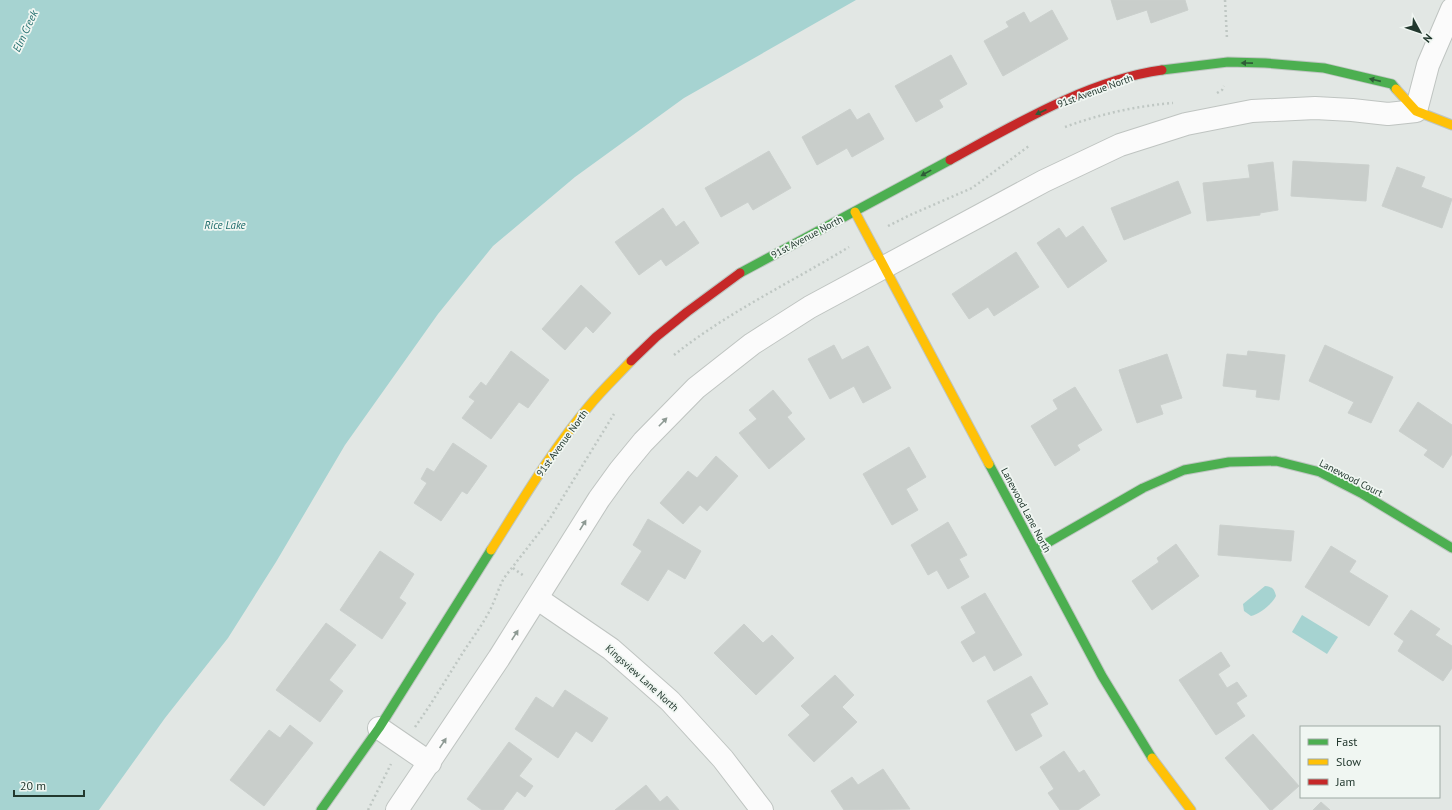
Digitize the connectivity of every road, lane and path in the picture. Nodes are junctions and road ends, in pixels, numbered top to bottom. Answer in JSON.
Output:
{"nodes":[{"id":1,"x":1226,"y":0,"type":"edge"},
{"id":2,"x":1452,"y":9,"type":"edge"},
{"id":3,"x":1227,"y":46,"type":"dead end"},
{"id":4,"x":1226,"y":83,"type":"dead end"},
{"id":5,"x":1215,"y":94,"type":"dead end"},
{"id":6,"x":1180,"y":102,"type":"dead end"},
{"id":7,"x":1416,"y":111,"type":"junction"},
{"id":8,"x":1452,"y":125,"type":"edge"},
{"id":9,"x":1061,"y":129,"type":"dead end"},
{"id":10,"x":1031,"y":145,"type":"dead end"},
{"id":11,"x":855,"y":212,"type":"junction"},
{"id":12,"x":886,"y":227,"type":"dead end"},
{"id":13,"x":885,"y":267,"type":"junction"},
{"id":14,"x":1452,"y":548,"type":"edge"},
{"id":15,"x":1035,"y":550,"type":"junction"},
{"id":16,"x":538,"y":599,"type":"junction"},
{"id":17,"x":379,"y":728,"type":"junction"},
{"id":18,"x":392,"y":762,"type":"dead end"},
{"id":19,"x":430,"y":763,"type":"junction"},
{"id":20,"x":321,"y":810,"type":"edge"},
{"id":21,"x":368,"y":810,"type":"edge"},
{"id":22,"x":397,"y":810,"type":"edge"},
{"id":23,"x":762,"y":810,"type":"edge"},
{"id":24,"x":1191,"y":810,"type":"edge"}],
"edges":[{"from":1,"to":3,"type":"path"},
{"from":2,"to":7,"type":"street"},
{"from":4,"to":5,"type":"path"},
{"from":6,"to":9,"type":"path"},
{"from":7,"to":8,"type":"street"},
{"from":7,"to":11,"type":"street","name":"91st Avenue North","one_way":true},
{"from":7,"to":13,"type":"street"},
{"from":10,"to":12,"type":"path"},
{"from":11,"to":13,"type":"street","name":"Lanewood Lane North"},
{"from":11,"to":17,"type":"street","name":"91st Avenue North"},
{"from":13,"to":15,"type":"street","name":"Lanewood Lane North"},
{"from":16,"to":13,"type":"street","one_way":true},
{"from":14,"to":15,"type":"street","name":"Lanewood Court"},
{"from":15,"to":24,"type":"street","name":"Lanewood Lane North"},
{"from":19,"to":16,"type":"street","one_way":true},
{"from":16,"to":23,"type":"street","name":"Kingsview Lane North"},
{"from":17,"to":19,"type":"street"},
{"from":17,"to":20,"type":"street","name":"91st Avenue North"},
{"from":18,"to":21,"type":"path"},
{"from":19,"to":22,"type":"street"}]}
